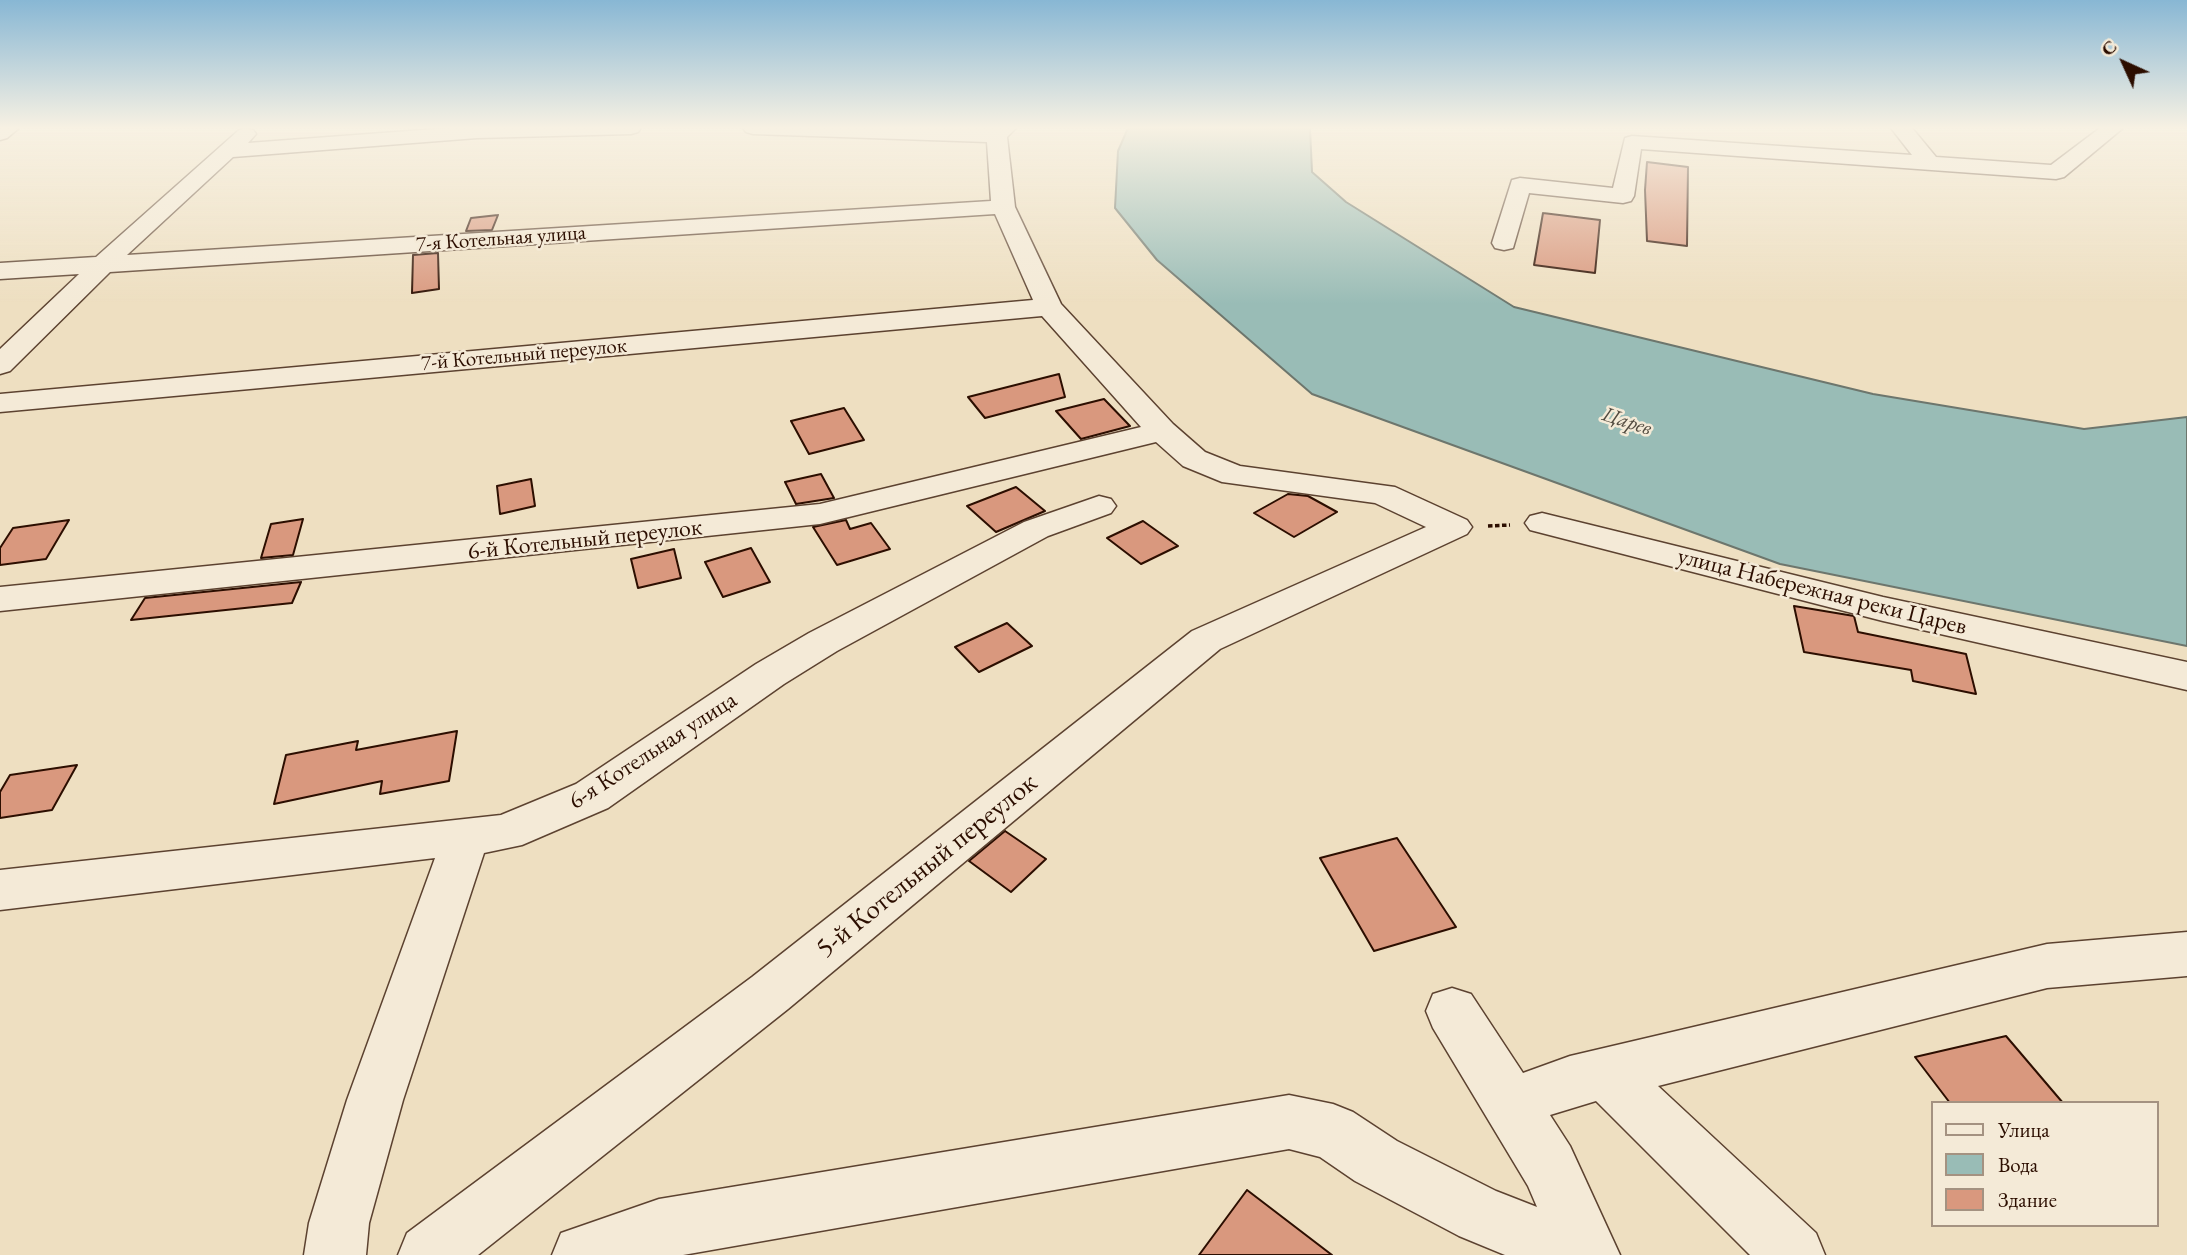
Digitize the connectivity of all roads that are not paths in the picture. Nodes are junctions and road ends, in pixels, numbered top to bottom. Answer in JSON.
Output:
{"nodes":[{"id":1,"x":189,"y":187,"type":"edge"},
{"id":2,"x":1003,"y":187,"type":"edge"},
{"id":3,"x":1520,"y":187,"type":"edge"},
{"id":4,"x":1536,"y":187,"type":"edge"},
{"id":5,"x":1624,"y":187,"type":"edge"},
{"id":6,"x":1003,"y":206,"type":"junction"},
{"id":7,"x":1504,"y":243,"type":"dead end"},
{"id":8,"x":102,"y":265,"type":"junction"},
{"id":9,"x":0,"y":271,"type":"edge"},
{"id":10,"x":1049,"y":307,"type":"junction"},
{"id":11,"x":0,"y":365,"type":"edge"},
{"id":12,"x":0,"y":403,"type":"edge"},
{"id":13,"x":1162,"y":431,"type":"junction"},
{"id":14,"x":1099,"y":506,"type":"dead end"},
{"id":15,"x":1542,"y":523,"type":"road end"},
{"id":16,"x":0,"y":599,"type":"edge"},
{"id":17,"x":2187,"y":676,"type":"edge"},
{"id":18,"x":466,"y":837,"type":"junction"},
{"id":19,"x":0,"y":890,"type":"edge"},
{"id":20,"x":2187,"y":954,"type":"edge"},
{"id":21,"x":1452,"y":1011,"type":"dead end"},
{"id":22,"x":1606,"y":1074,"type":"junction"},
{"id":23,"x":1511,"y":1104,"type":"junction"},
{"id":24,"x":1584,"y":1245,"type":"edge"},
{"id":25,"x":335,"y":1255,"type":"edge"},
{"id":26,"x":429,"y":1255,"type":"edge"},
{"id":27,"x":583,"y":1255,"type":"edge"},
{"id":28,"x":1794,"y":1255,"type":"edge"}],
"edges":[{"from":1,"to":8,"type":"street"},
{"from":2,"to":6,"type":"street"},
{"from":3,"to":7,"type":"street"},
{"from":4,"to":5,"type":"street"},
{"from":6,"to":8,"type":"street","name":"7-я Котельная улица"},
{"from":6,"to":10,"type":"street"},
{"from":8,"to":9,"type":"street","name":"7-я Котельная улица"},
{"from":8,"to":11,"type":"street"},
{"from":10,"to":12,"type":"street","name":"7-й Котельный переулок"},
{"from":10,"to":13,"type":"street"},
{"from":13,"to":16,"type":"street","name":"6-й Котельный переулок"},
{"from":13,"to":26,"type":"street","name":"5-й Котельный переулок"},
{"from":14,"to":18,"type":"street","name":"6-я Котельная улица"},
{"from":15,"to":17,"type":"street","name":"улица Набережная реки Царев"},
{"from":18,"to":19,"type":"street","name":"6-я Котельная улица"},
{"from":18,"to":25,"type":"street"},
{"from":20,"to":22,"type":"street"},
{"from":21,"to":23,"type":"street"},
{"from":22,"to":23,"type":"street"},
{"from":22,"to":28,"type":"street"},
{"from":23,"to":24,"type":"street"},
{"from":24,"to":27,"type":"street"}]}
